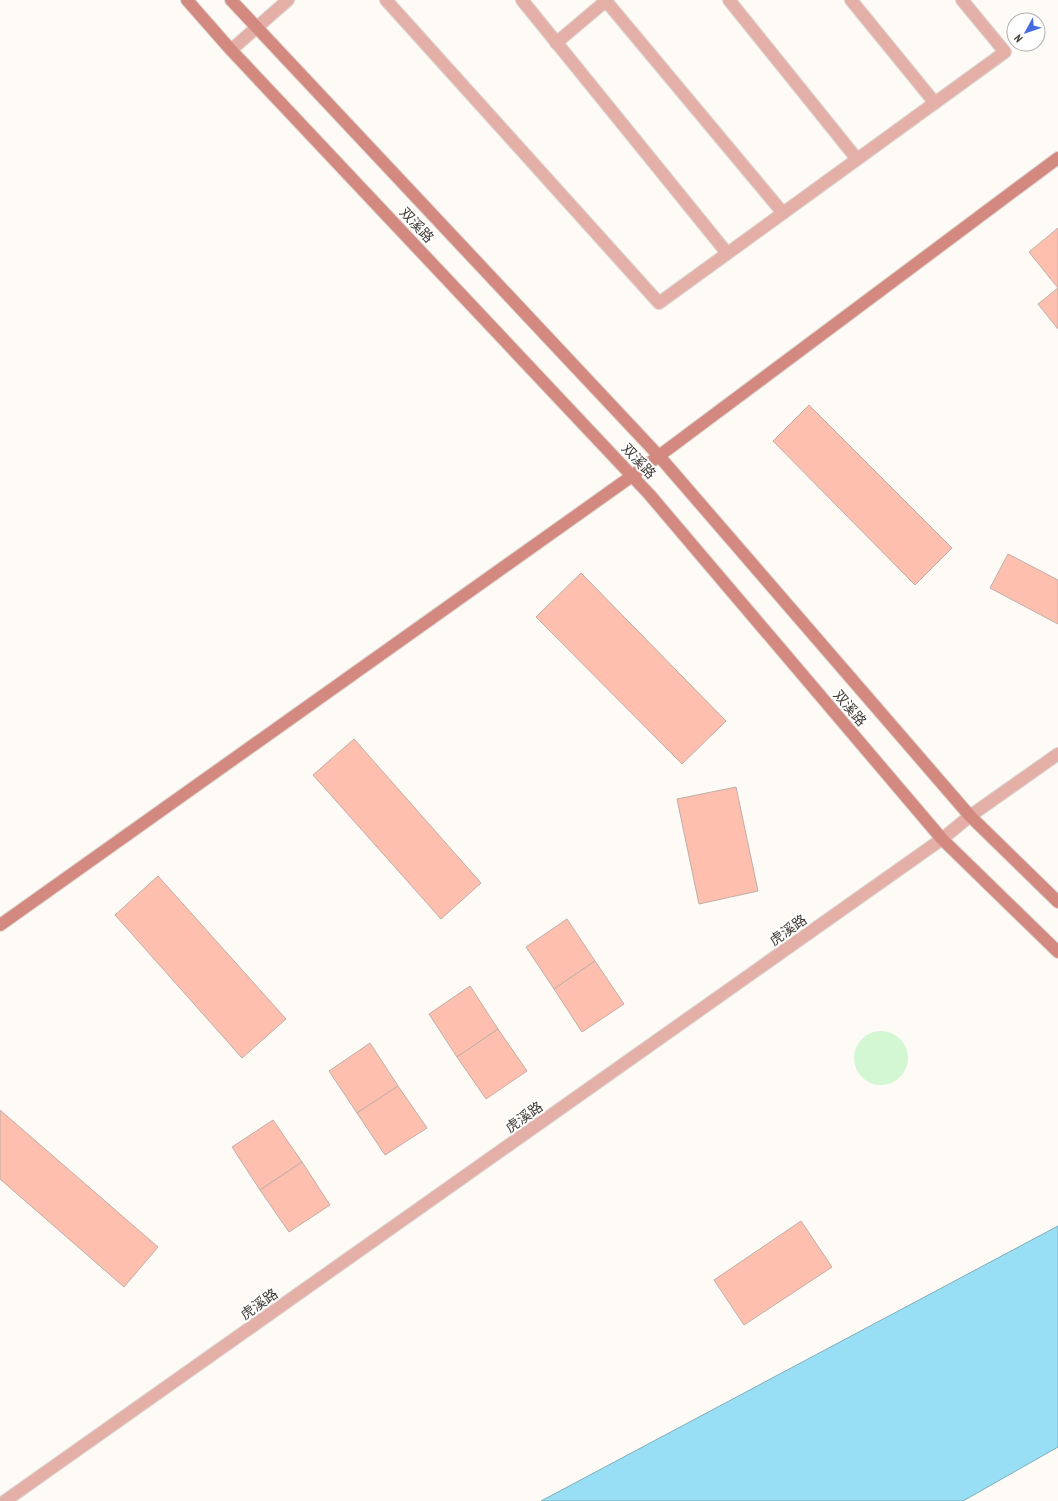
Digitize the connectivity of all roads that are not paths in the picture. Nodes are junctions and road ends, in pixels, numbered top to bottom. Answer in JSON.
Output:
{"nodes":[{"id":1,"x":187,"y":0,"type":"edge"},
{"id":2,"x":231,"y":0,"type":"edge"},
{"id":3,"x":288,"y":0,"type":"edge"},
{"id":4,"x":386,"y":0,"type":"edge"},
{"id":5,"x":522,"y":0,"type":"edge"},
{"id":6,"x":607,"y":0,"type":"edge"},
{"id":7,"x":729,"y":0,"type":"edge"},
{"id":8,"x":851,"y":0,"type":"edge"},
{"id":9,"x":962,"y":0,"type":"edge"},
{"id":10,"x":256,"y":28,"type":"junction"},
{"id":11,"x":556,"y":43,"type":"junction"},
{"id":12,"x":231,"y":50,"type":"junction"},
{"id":13,"x":934,"y":103,"type":"junction"},
{"id":14,"x":1058,"y":158,"type":"edge"},
{"id":15,"x":858,"y":159,"type":"junction"},
{"id":16,"x":782,"y":213,"type":"junction"},
{"id":17,"x":727,"y":253,"type":"junction"},
{"id":18,"x":659,"y":456,"type":"junction"},
{"id":19,"x":632,"y":476,"type":"junction"},
{"id":20,"x":1058,"y":754,"type":"edge"},
{"id":21,"x":970,"y":816,"type":"junction"},
{"id":22,"x":942,"y":839,"type":"junction"},
{"id":23,"x":1058,"y":902,"type":"edge"},
{"id":24,"x":0,"y":925,"type":"edge"},
{"id":25,"x":1058,"y":952,"type":"edge"},
{"id":26,"x":5,"y":1501,"type":"edge"}],
"edges":[{"from":1,"to":12,"type":"street","name":"双溪路"},
{"from":2,"to":10,"type":"street","name":"双溪路"},
{"from":3,"to":10,"type":"street"},
{"from":4,"to":17,"type":"street"},
{"from":5,"to":11,"type":"street"},
{"from":6,"to":11,"type":"street"},
{"from":6,"to":16,"type":"street"},
{"from":7,"to":15,"type":"street"},
{"from":8,"to":13,"type":"street"},
{"from":9,"to":13,"type":"street"},
{"from":10,"to":12,"type":"street"},
{"from":10,"to":18,"type":"street","name":"双溪路"},
{"from":11,"to":17,"type":"street"},
{"from":12,"to":19,"type":"street","name":"双溪路"},
{"from":13,"to":15,"type":"street"},
{"from":14,"to":18,"type":"street"},
{"from":15,"to":16,"type":"street"},
{"from":16,"to":17,"type":"street"},
{"from":18,"to":19,"type":"street"},
{"from":18,"to":21,"type":"street","name":"双溪路"},
{"from":19,"to":22,"type":"street","name":"双溪路"},
{"from":19,"to":24,"type":"street"},
{"from":20,"to":21,"type":"street","name":"虎溪路"},
{"from":21,"to":22,"type":"street","name":"虎溪路"},
{"from":21,"to":23,"type":"street","name":"双溪路"},
{"from":22,"to":25,"type":"street","name":"双溪路"},
{"from":22,"to":26,"type":"street","name":"虎溪路"}]}
